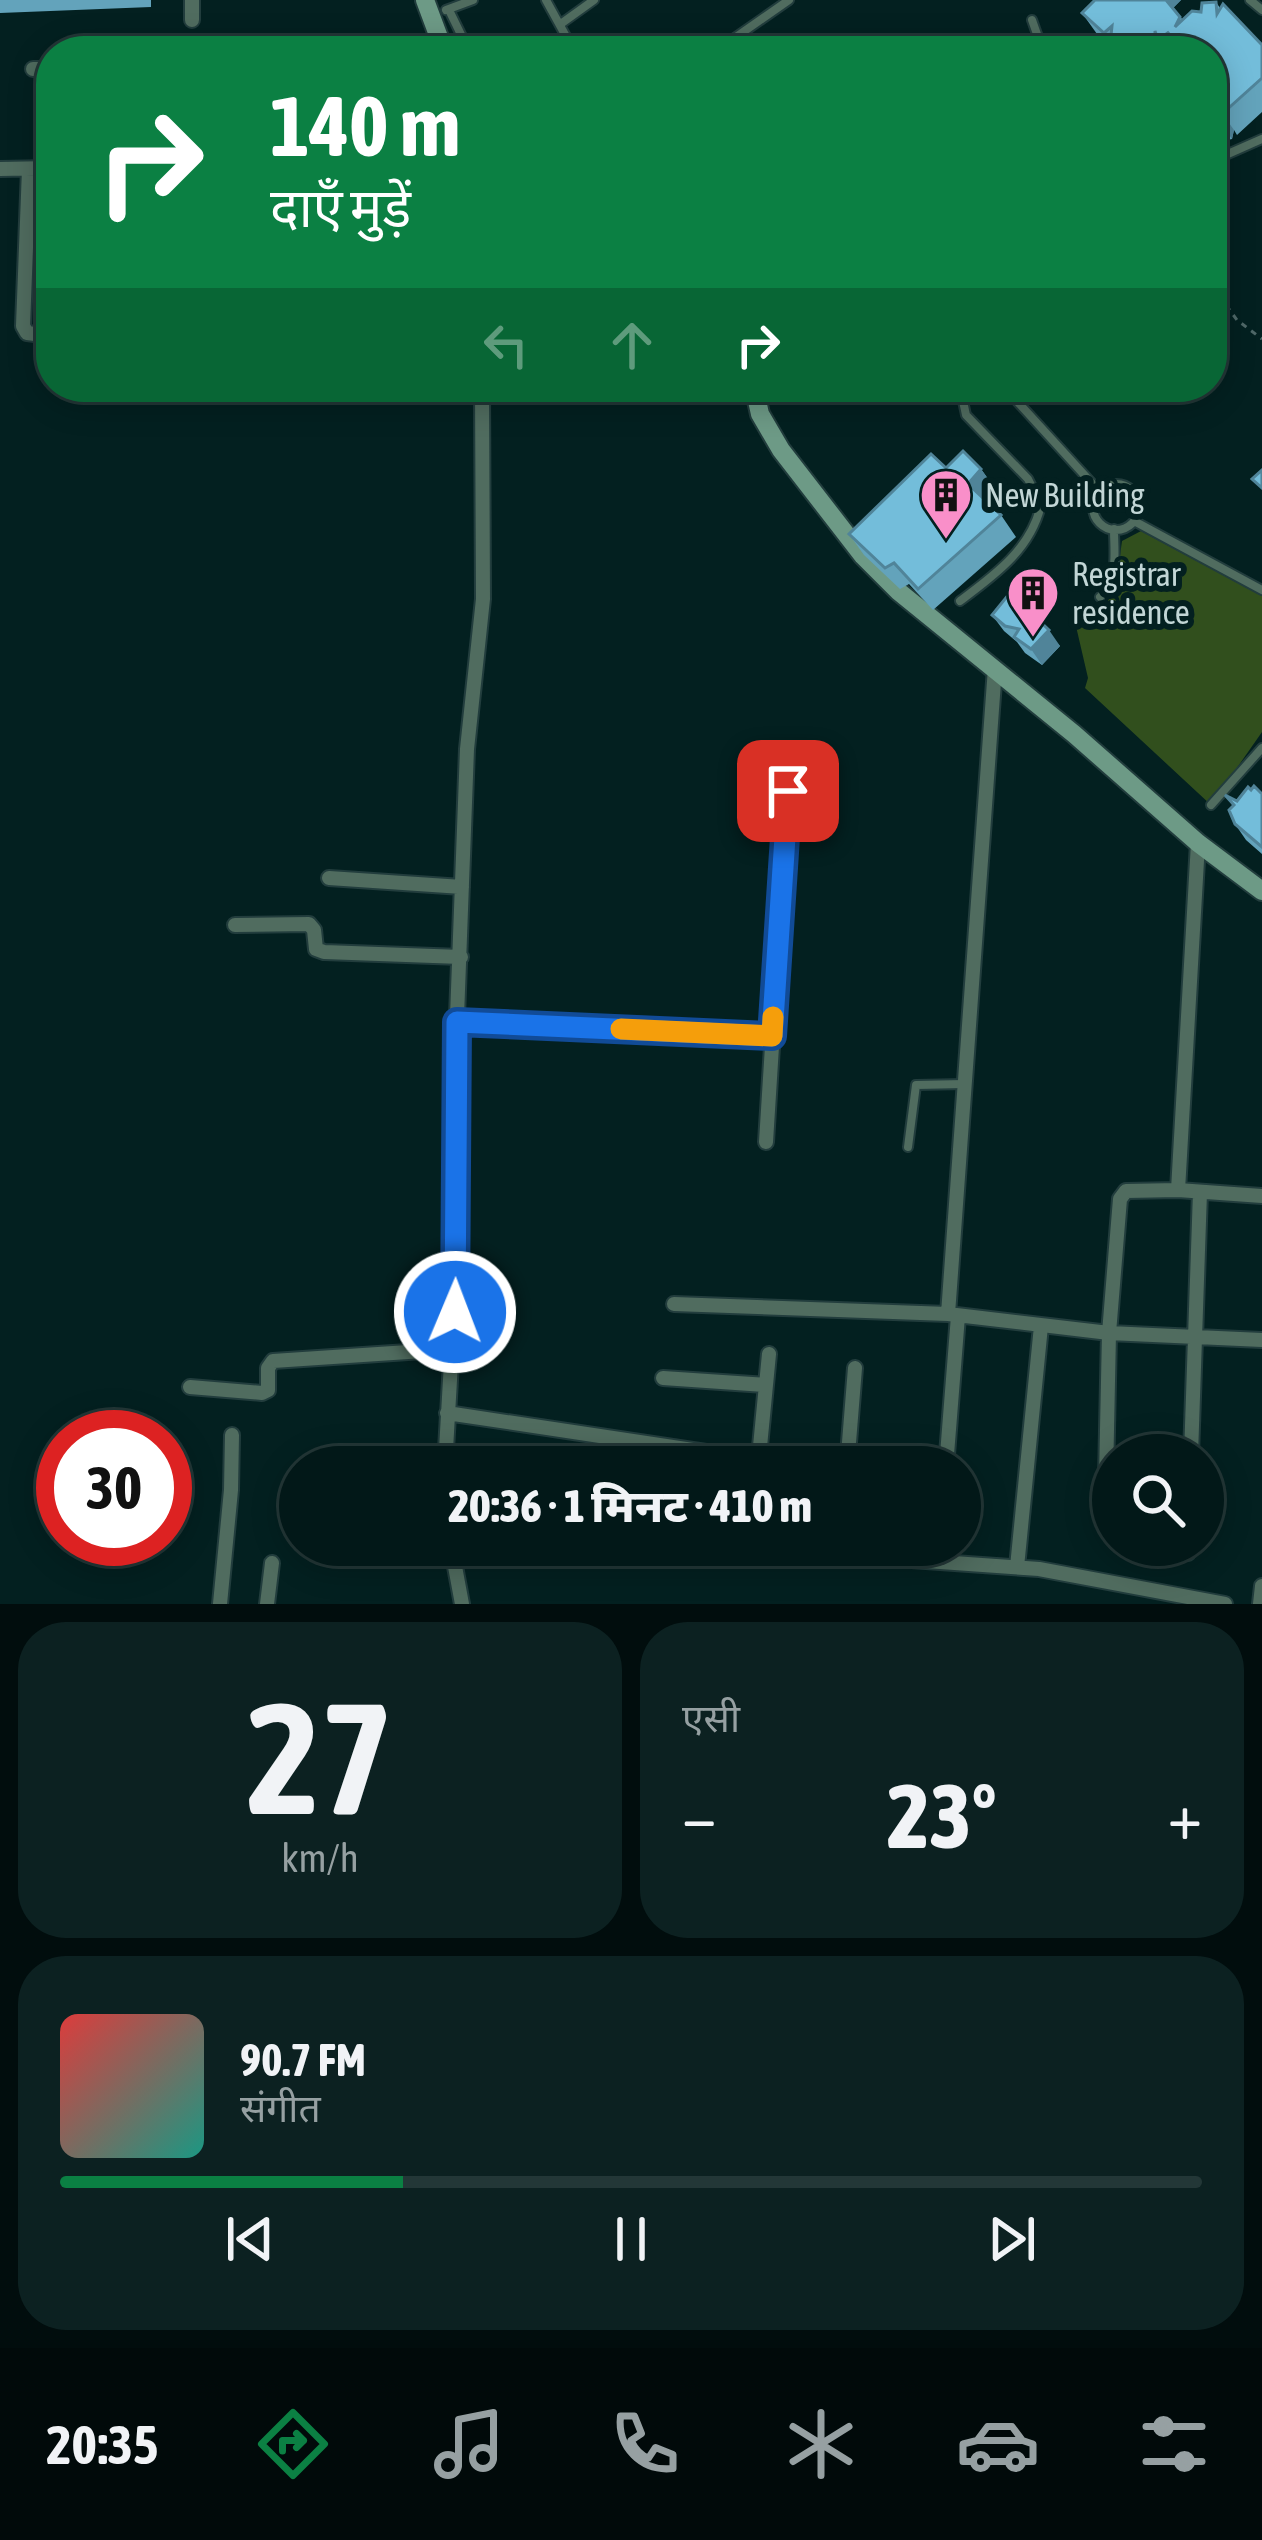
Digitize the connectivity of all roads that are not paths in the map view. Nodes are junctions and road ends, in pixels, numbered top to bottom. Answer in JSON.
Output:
{"nodes":[{"id":1,"x":191,"y":0,"type":"edge"},
{"id":2,"x":472,"y":0,"type":"edge"},
{"id":3,"x":546,"y":0,"type":"edge"},
{"id":4,"x":594,"y":0,"type":"edge"},
{"id":5,"x":789,"y":0,"type":"edge"},
{"id":6,"x":1250,"y":0,"type":"edge"},
{"id":7,"x":435,"y":8,"type":"edge"},
{"id":8,"x":1262,"y":10,"type":"edge"},
{"id":9,"x":192,"y":20,"type":"dead end"},
{"id":10,"x":1032,"y":20,"type":"dead end"},
{"id":11,"x":562,"y":23,"type":"junction"},
{"id":12,"x":457,"y":36,"type":"edge"},
{"id":13,"x":568,"y":36,"type":"edge"},
{"id":14,"x":737,"y":36,"type":"edge"},
{"id":15,"x":1038,"y":36,"type":"edge"},
{"id":16,"x":1262,"y":139,"type":"edge"},
{"id":17,"x":1227,"y":154,"type":"edge"},
{"id":18,"x":0,"y":169,"type":"edge"},
{"id":19,"x":29,"y":169,"type":"junction"},
{"id":20,"x":36,"y":169,"type":"edge"},
{"id":21,"x":36,"y":335,"type":"edge"},
{"id":22,"x":482,"y":402,"type":"edge"},
{"id":23,"x":757,"y":402,"type":"edge"},
{"id":24,"x":963,"y":402,"type":"edge"},
{"id":25,"x":1018,"y":402,"type":"edge"},
{"id":26,"x":1100,"y":491,"type":"junction"},
{"id":27,"x":1134,"y":520,"type":"junction"},
{"id":28,"x":1114,"y":530,"type":"junction"},
{"id":29,"x":1262,"y":577,"type":"edge"},
{"id":30,"x":1258,"y":588,"type":"edge"},
{"id":31,"x":1100,"y":597,"type":"dead end"},
{"id":32,"x":960,"y":602,"type":"dead end"},
{"id":33,"x":995,"y":668,"type":"junction"},
{"id":34,"x":1262,"y":748,"type":"edge"},
{"id":35,"x":788,"y":791,"type":"dead end"},
{"id":36,"x":1211,"y":805,"type":"dead end"},
{"id":37,"x":1198,"y":842,"type":"junction"},
{"id":38,"x":329,"y":878,"type":"dead end"},
{"id":39,"x":462,"y":887,"type":"junction"},
{"id":40,"x":1262,"y":891,"type":"edge"},
{"id":41,"x":235,"y":925,"type":"dead end"},
{"id":42,"x":461,"y":957,"type":"junction"},
{"id":43,"x":457,"y":1022,"type":"junction"},
{"id":44,"x":772,"y":1036,"type":"junction"},
{"id":45,"x":964,"y":1084,"type":"junction"},
{"id":46,"x":766,"y":1142,"type":"dead end"},
{"id":47,"x":908,"y":1147,"type":"dead end"},
{"id":48,"x":1178,"y":1190,"type":"junction"},
{"id":49,"x":1201,"y":1192,"type":"junction"},
{"id":50,"x":1262,"y":1196,"type":"edge"},
{"id":51,"x":674,"y":1304,"type":"dead end"},
{"id":52,"x":953,"y":1315,"type":"junction"},
{"id":53,"x":1041,"y":1326,"type":"junction"},
{"id":54,"x":1109,"y":1334,"type":"junction"},
{"id":55,"x":1195,"y":1338,"type":"junction"},
{"id":56,"x":1262,"y":1340,"type":"edge"},
{"id":57,"x":453,"y":1349,"type":"junction"},
{"id":58,"x":769,"y":1354,"type":"dead end"},
{"id":59,"x":855,"y":1368,"type":"dead end"},
{"id":60,"x":663,"y":1378,"type":"dead end"},
{"id":61,"x":766,"y":1385,"type":"junction"},
{"id":62,"x":190,"y":1387,"type":"dead end"},
{"id":63,"x":448,"y":1412,"type":"junction"},
{"id":64,"x":1107,"y":1434,"type":"edge"},
{"id":65,"x":1192,"y":1434,"type":"edge"},
{"id":66,"x":232,"y":1435,"type":"dead end"},
{"id":67,"x":446,"y":1446,"type":"edge"},
{"id":68,"x":655,"y":1446,"type":"edge"},
{"id":69,"x":761,"y":1446,"type":"edge"},
{"id":70,"x":849,"y":1446,"type":"edge"},
{"id":71,"x":947,"y":1446,"type":"edge"},
{"id":72,"x":272,"y":1563,"type":"dead end"},
{"id":73,"x":981,"y":1565,"type":"edge"},
{"id":74,"x":456,"y":1566,"type":"edge"},
{"id":75,"x":1017,"y":1568,"type":"junction"},
{"id":76,"x":1262,"y":1586,"type":"edge"},
{"id":77,"x":220,"y":1604,"type":"edge"},
{"id":78,"x":267,"y":1604,"type":"edge"},
{"id":79,"x":462,"y":1604,"type":"edge"},
{"id":80,"x":1225,"y":1604,"type":"edge"},
{"id":81,"x":1260,"y":1604,"type":"edge"}],
"edges":[{"from":1,"to":9,"type":"street"},
{"from":2,"to":7,"type":"lane"},
{"from":3,"to":11,"type":"lane"},
{"from":4,"to":11,"type":"lane"},
{"from":5,"to":14,"type":"lane"},
{"from":6,"to":8,"type":"lane"},
{"from":7,"to":12,"type":"lane"},
{"from":10,"to":15,"type":"lane"},
{"from":11,"to":13,"type":"lane"},
{"from":16,"to":17,"type":"lane"},
{"from":18,"to":19,"type":"street"},
{"from":19,"to":20,"type":"street"},
{"from":19,"to":21,"type":"street"},
{"from":22,"to":39,"type":"street"},
{"from":23,"to":33,"type":"main road"},
{"from":24,"to":32,"type":"lane"},
{"from":25,"to":26,"type":"lane"},
{"from":26,"to":27,"type":"lane"},
{"from":26,"to":28,"type":"lane"},
{"from":27,"to":28,"type":"lane"},
{"from":27,"to":30,"type":"lane"},
{"from":28,"to":31,"type":"lane"},
{"from":29,"to":30,"type":"lane"},
{"from":33,"to":37,"type":"main road"},
{"from":33,"to":45,"type":"street"},
{"from":34,"to":36,"type":"lane"},
{"from":35,"to":44,"type":"street"},
{"from":37,"to":40,"type":"main road"},
{"from":37,"to":48,"type":"street"},
{"from":38,"to":39,"type":"street"},
{"from":39,"to":42,"type":"street"},
{"from":41,"to":42,"type":"street"},
{"from":42,"to":43,"type":"street"},
{"from":43,"to":44,"type":"street"},
{"from":43,"to":57,"type":"street"},
{"from":44,"to":46,"type":"street"},
{"from":45,"to":47,"type":"lane"},
{"from":45,"to":52,"type":"street"},
{"from":48,"to":49,"type":"street"},
{"from":48,"to":54,"type":"street"},
{"from":49,"to":50,"type":"street"},
{"from":49,"to":55,"type":"street"},
{"from":51,"to":52,"type":"street"},
{"from":52,"to":53,"type":"street"},
{"from":52,"to":71,"type":"street"},
{"from":53,"to":54,"type":"street"},
{"from":53,"to":75,"type":"street"},
{"from":54,"to":55,"type":"street"},
{"from":54,"to":64,"type":"street"},
{"from":55,"to":56,"type":"street"},
{"from":55,"to":65,"type":"street"},
{"from":57,"to":62,"type":"street"},
{"from":57,"to":63,"type":"street"},
{"from":58,"to":61,"type":"street"},
{"from":59,"to":70,"type":"street"},
{"from":60,"to":61,"type":"street"},
{"from":61,"to":69,"type":"street"},
{"from":63,"to":67,"type":"street"},
{"from":63,"to":68,"type":"street"},
{"from":66,"to":77,"type":"street"},
{"from":72,"to":78,"type":"street"},
{"from":73,"to":75,"type":"street"},
{"from":74,"to":79,"type":"street"},
{"from":75,"to":80,"type":"street"},
{"from":76,"to":81,"type":"street"}]}
